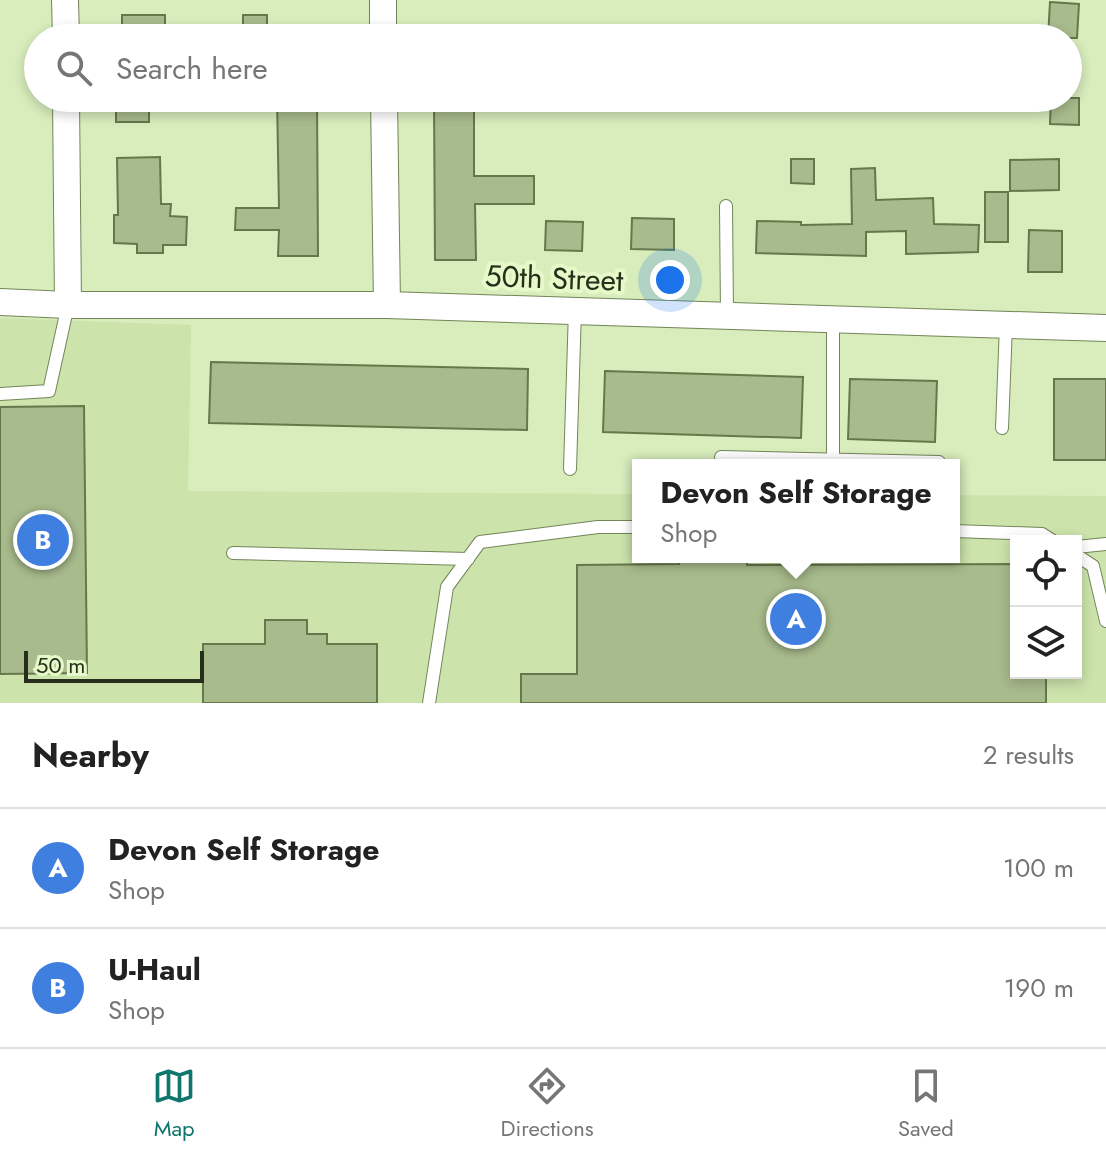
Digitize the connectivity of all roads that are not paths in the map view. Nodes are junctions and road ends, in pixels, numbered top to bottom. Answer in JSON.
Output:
{"nodes":[{"id":1,"x":65,"y":0,"type":"edge"},
{"id":2,"x":383,"y":0,"type":"edge"},
{"id":3,"x":66,"y":24,"type":"edge"},
{"id":4,"x":383,"y":24,"type":"edge"},
{"id":5,"x":66,"y":112,"type":"edge"},
{"id":6,"x":384,"y":112,"type":"edge"},
{"id":7,"x":726,"y":206,"type":"dead end"},
{"id":8,"x":0,"y":302,"type":"edge"},
{"id":9,"x":68,"y":305,"type":"junction"},
{"id":10,"x":387,"y":305,"type":"junction"},
{"id":11,"x":575,"y":310,"type":"junction"},
{"id":12,"x":727,"y":315,"type":"junction"},
{"id":13,"x":833,"y":319,"type":"junction"},
{"id":14,"x":1006,"y":325,"type":"junction"},
{"id":15,"x":1106,"y":328,"type":"edge"},
{"id":16,"x":0,"y":394,"type":"edge"},
{"id":17,"x":1002,"y":428,"type":"dead end"},
{"id":18,"x":721,"y":457,"type":"dead end"},
{"id":19,"x":833,"y":459,"type":"joint"},
{"id":20,"x":570,"y":469,"type":"dead end"},
{"id":21,"x":632,"y":527,"type":"edge"},
{"id":22,"x":960,"y":531,"type":"edge"},
{"id":23,"x":1044,"y":535,"type":"edge"},
{"id":24,"x":1106,"y":544,"type":"edge"},
{"id":25,"x":1082,"y":546,"type":"edge"},
{"id":26,"x":233,"y":553,"type":"dead end"},
{"id":27,"x":468,"y":559,"type":"junction"},
{"id":28,"x":1082,"y":559,"type":"edge"},
{"id":29,"x":1106,"y":621,"type":"edge"},
{"id":30,"x":429,"y":703,"type":"edge"}],
"edges":[{"from":1,"to":3,"type":"street"},
{"from":2,"to":4,"type":"street"},
{"from":5,"to":9,"type":"street"},
{"from":6,"to":10,"type":"street"},
{"from":7,"to":12,"type":"lane"},
{"from":8,"to":9,"type":"street","name":"50th Street"},
{"from":9,"to":10,"type":"street","name":"50th Street"},
{"from":9,"to":16,"type":"lane"},
{"from":10,"to":11,"type":"street","name":"50th Street"},
{"from":11,"to":12,"type":"street","name":"50th Street"},
{"from":11,"to":20,"type":"lane"},
{"from":12,"to":13,"type":"street","name":"50th Street"},
{"from":13,"to":14,"type":"street","name":"50th Street"},
{"from":13,"to":19,"type":"lane"},
{"from":14,"to":15,"type":"street","name":"50th Street"},
{"from":14,"to":17,"type":"lane"},
{"from":18,"to":19,"type":"lane"},
{"from":21,"to":27,"type":"lane"},
{"from":22,"to":23,"type":"lane"},
{"from":24,"to":25,"type":"lane"},
{"from":26,"to":27,"type":"lane"},
{"from":27,"to":30,"type":"lane"},
{"from":28,"to":29,"type":"lane"}]}
